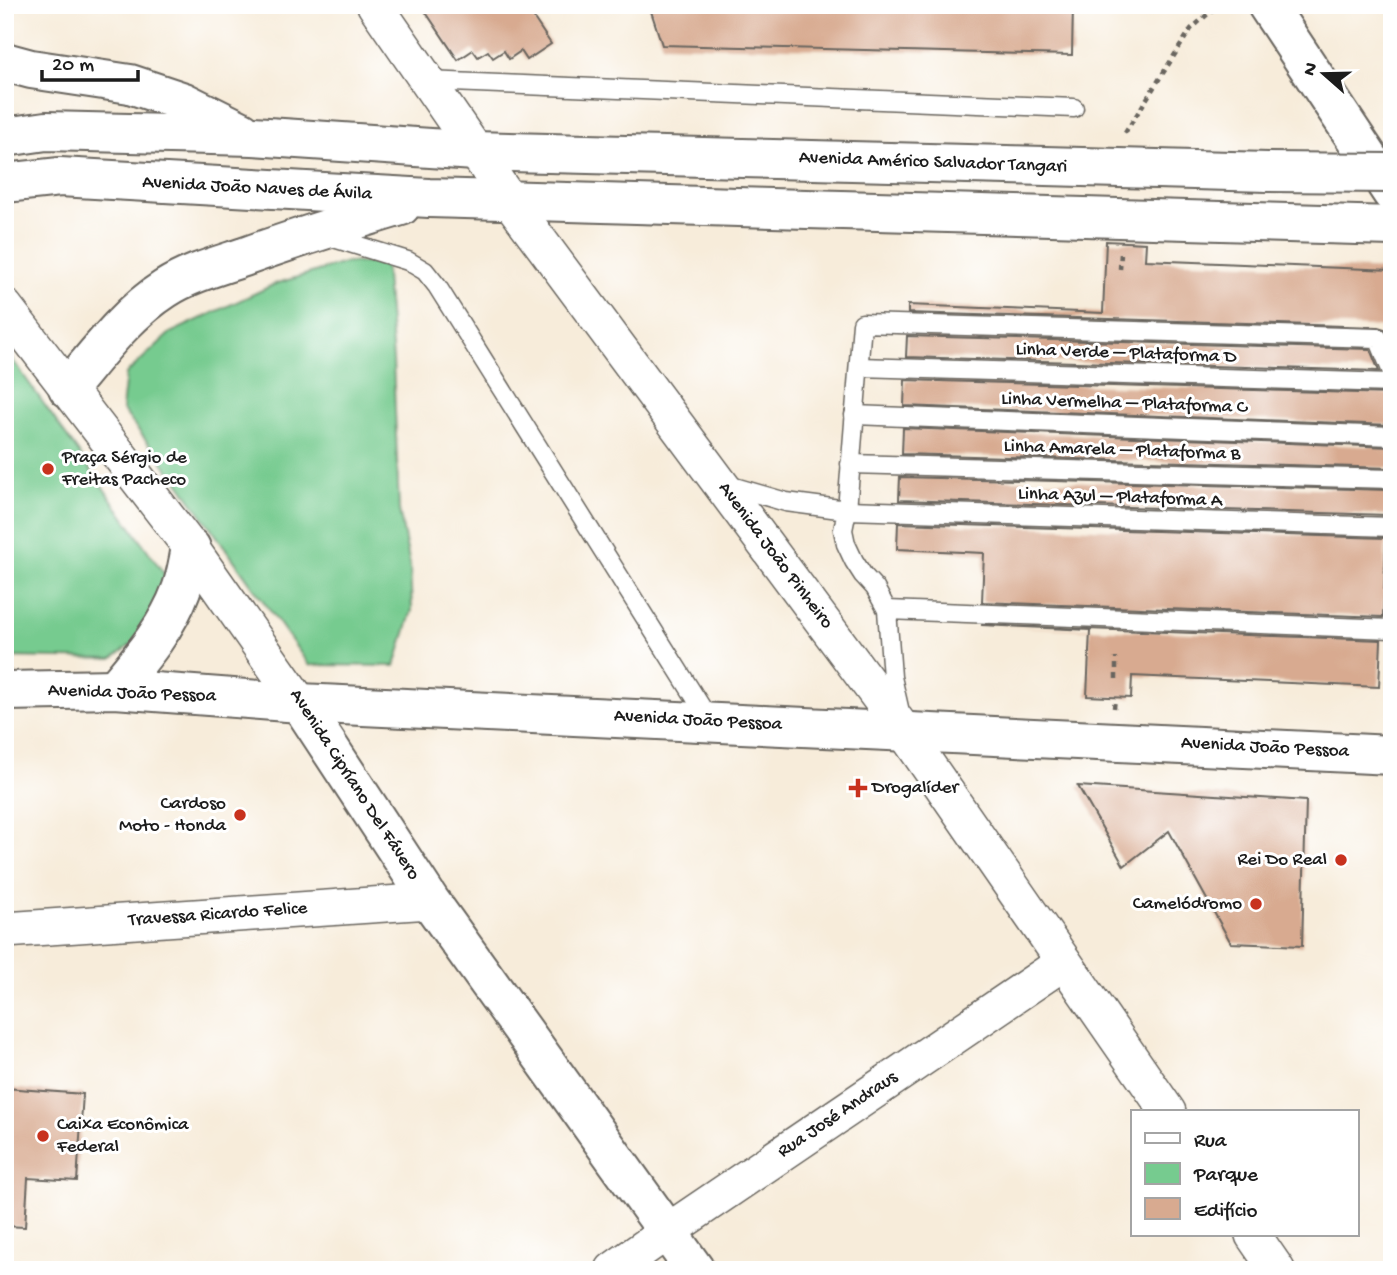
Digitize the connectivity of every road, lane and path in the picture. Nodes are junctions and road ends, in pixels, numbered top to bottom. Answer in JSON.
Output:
{"nodes":[{"id":1,"x":375,"y":5,"type":"edge"},
{"id":2,"x":1218,"y":5,"type":"edge"},
{"id":3,"x":1267,"y":5,"type":"edge"},
{"id":4,"x":5,"y":62,"type":"edge"},
{"id":5,"x":427,"y":81,"type":"junction"},
{"id":6,"x":1074,"y":108,"type":"dead end"},
{"id":7,"x":253,"y":136,"type":"junction"},
{"id":8,"x":5,"y":137,"type":"edge"},
{"id":9,"x":475,"y":151,"type":"junction"},
{"id":10,"x":1120,"y":168,"type":"junction"},
{"id":11,"x":1392,"y":173,"type":"edge"},
{"id":12,"x":5,"y":183,"type":"edge"},
{"id":13,"x":1392,"y":193,"type":"edge"},
{"id":14,"x":429,"y":198,"type":"junction"},
{"id":15,"x":510,"y":201,"type":"junction"},
{"id":16,"x":1392,"y":226,"type":"edge"},
{"id":17,"x":314,"y":232,"type":"junction"},
{"id":18,"x":1121,"y":249,"type":"dead end"},
{"id":19,"x":1120,"y":270,"type":"dead end"},
{"id":20,"x":5,"y":307,"type":"edge"},
{"id":21,"x":859,"y":367,"type":"junction"},
{"id":22,"x":1392,"y":372,"type":"edge"},
{"id":23,"x":1392,"y":383,"type":"edge"},
{"id":24,"x":68,"y":388,"type":"junction"},
{"id":25,"x":854,"y":415,"type":"junction"},
{"id":26,"x":1392,"y":436,"type":"edge"},
{"id":27,"x":850,"y":464,"type":"junction"},
{"id":28,"x":1392,"y":480,"type":"edge"},
{"id":29,"x":720,"y":484,"type":"junction"},
{"id":30,"x":847,"y":510,"type":"junction"},
{"id":31,"x":1392,"y":527,"type":"edge"},
{"id":32,"x":191,"y":548,"type":"junction"},
{"id":33,"x":887,"y":610,"type":"junction"},
{"id":34,"x":1392,"y":629,"type":"edge"},
{"id":35,"x":1116,"y":658,"type":"dead end"},
{"id":36,"x":1116,"y":678,"type":"dead end"},
{"id":37,"x":115,"y":689,"type":"junction"},
{"id":38,"x":5,"y":691,"type":"edge"},
{"id":39,"x":300,"y":703,"type":"junction"},
{"id":40,"x":710,"y":722,"type":"junction"},
{"id":41,"x":904,"y":731,"type":"junction"},
{"id":42,"x":1392,"y":755,"type":"edge"},
{"id":43,"x":430,"y":901,"type":"junction"},
{"id":44,"x":5,"y":930,"type":"edge"},
{"id":45,"x":1064,"y":962,"type":"junction"},
{"id":46,"x":1167,"y":1110,"type":"edge"},
{"id":47,"x":668,"y":1231,"type":"junction"},
{"id":48,"x":1254,"y":1236,"type":"edge"},
{"id":49,"x":613,"y":1270,"type":"edge"},
{"id":50,"x":695,"y":1270,"type":"edge"},
{"id":51,"x":1277,"y":1270,"type":"edge"}],
"edges":[{"from":1,"to":5,"type":"street","name":"Avenida João Pinheiro"},
{"from":2,"to":10,"type":"path"},
{"from":3,"to":13,"type":"main road"},
{"from":4,"to":7,"type":"main road"},
{"from":5,"to":6,"type":"lane"},
{"from":5,"to":9,"type":"street","name":"Avenida João Pinheiro"},
{"from":7,"to":8,"type":"main road"},
{"from":7,"to":9,"type":"main road"},
{"from":9,"to":10,"type":"main road","name":"Avenida Américo Salvador Tangari"},
{"from":9,"to":15,"type":"street","name":"Avenida João Pinheiro"},
{"from":10,"to":11,"type":"main road","name":"Avenida Américo Salvador Tangari","bridge":true},
{"from":12,"to":14,"type":"main road","name":"Avenida João Naves de Ávila"},
{"from":14,"to":15,"type":"main road","name":"Avenida João Naves de Ávila"},
{"from":14,"to":17,"type":"main road"},
{"from":15,"to":16,"type":"main road"},
{"from":15,"to":29,"type":"street","name":"Avenida João Pinheiro"},
{"from":17,"to":24,"type":"main road"},
{"from":17,"to":40,"type":"lane"},
{"from":18,"to":19,"type":"path"},
{"from":20,"to":24,"type":"street","name":"Avenida Cipríano Del Fávero"},
{"from":21,"to":22,"type":"lane"},
{"from":21,"to":23,"type":"lane","name":"Linha Verde – Plataforma D"},
{"from":21,"to":25,"type":"lane"},
{"from":24,"to":32,"type":"street","name":"Avenida Cipríano Del Fávero"},
{"from":25,"to":26,"type":"lane","name":"Linha Vermelha – Plataforma C"},
{"from":25,"to":27,"type":"lane"},
{"from":27,"to":28,"type":"lane","name":"Linha Amarela – Plataforma B"},
{"from":27,"to":30,"type":"lane"},
{"from":29,"to":30,"type":"lane","name":"Linha Azul – Plataforma A"},
{"from":29,"to":41,"type":"street","name":"Avenida João Pinheiro"},
{"from":30,"to":31,"type":"lane","name":"Linha Azul – Plataforma A"},
{"from":30,"to":33,"type":"lane"},
{"from":32,"to":37,"type":"main road"},
{"from":32,"to":39,"type":"street","name":"Avenida Cipríano Del Fávero"},
{"from":33,"to":34,"type":"lane"},
{"from":33,"to":41,"type":"lane"},
{"from":35,"to":36,"type":"path"},
{"from":37,"to":38,"type":"main road","name":"Avenida João Pessoa"},
{"from":37,"to":39,"type":"main road","name":"Avenida João Pessoa"},
{"from":39,"to":40,"type":"main road","name":"Avenida João Pessoa"},
{"from":39,"to":43,"type":"main road","name":"Avenida Cipríano Del Fávero"},
{"from":40,"to":41,"type":"main road","name":"Avenida João Pessoa"},
{"from":41,"to":42,"type":"main road","name":"Avenida João Pessoa"},
{"from":41,"to":45,"type":"street","name":"Avenida João Pinheiro"},
{"from":43,"to":44,"type":"street","name":"Travessa Ricardo Felice"},
{"from":43,"to":47,"type":"main road","name":"Avenida Cipríano Del Fávero"},
{"from":45,"to":46,"type":"street","name":"Avenida João Pinheiro"},
{"from":45,"to":47,"type":"street","name":"Rua José Andraus"},
{"from":47,"to":49,"type":"street","name":"Rua José Andraus"},
{"from":47,"to":50,"type":"main road","name":"Avenida Cipríano Del Fávero"},
{"from":48,"to":51,"type":"street"}]}
